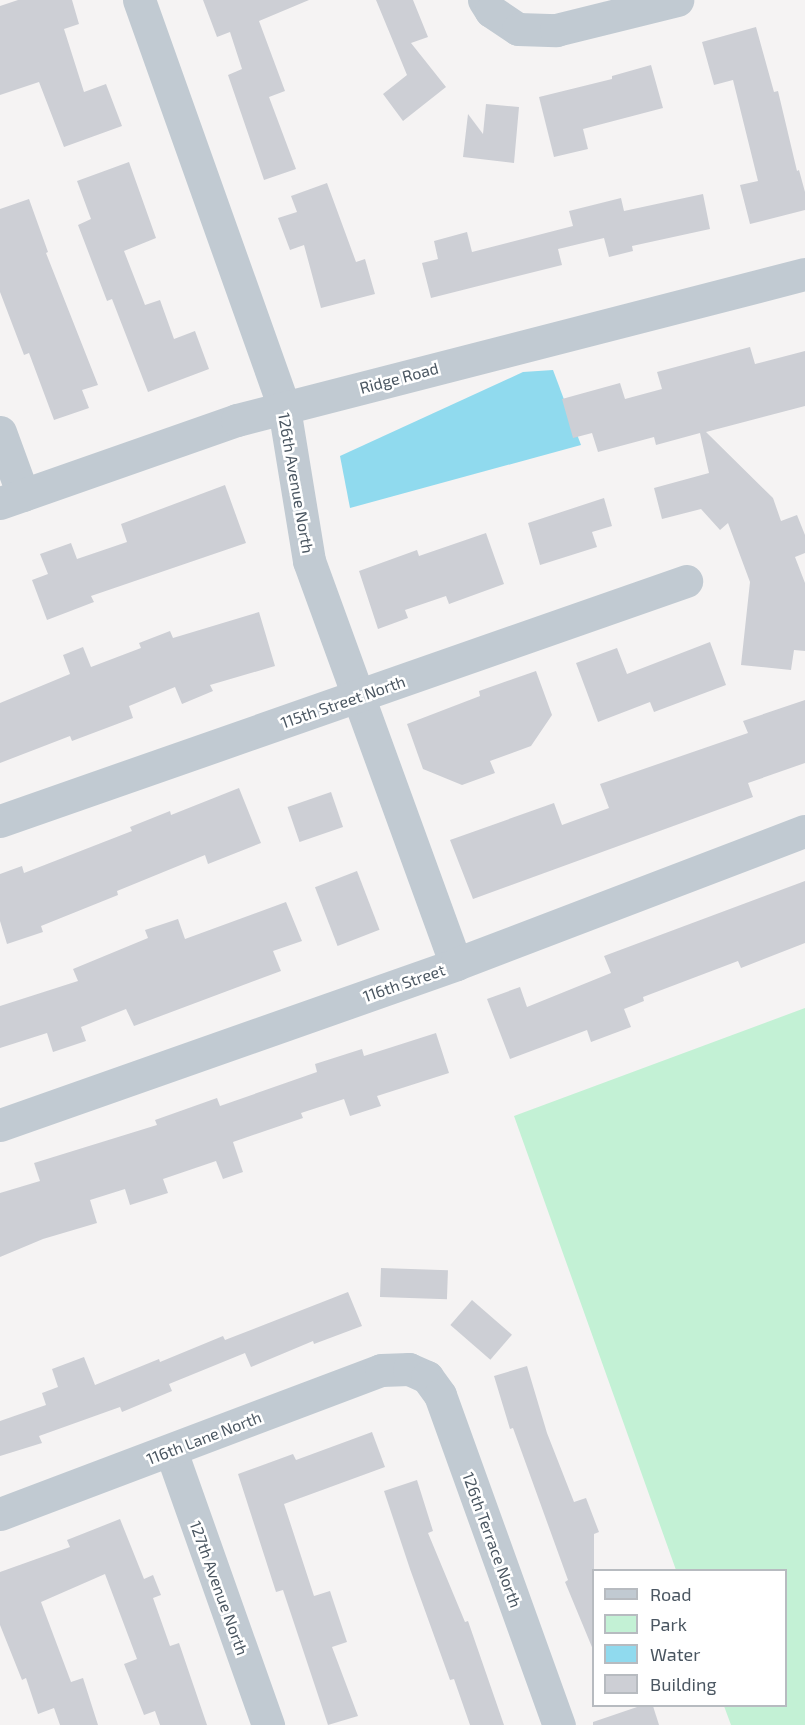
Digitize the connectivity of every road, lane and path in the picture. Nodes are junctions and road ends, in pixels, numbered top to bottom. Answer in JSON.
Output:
{"nodes":[{"id":1,"x":139,"y":0,"type":"edge"},
{"id":2,"x":484,"y":0,"type":"edge"},
{"id":3,"x":677,"y":0,"type":"edge"},
{"id":4,"x":805,"y":274,"type":"edge"},
{"id":5,"x":284,"y":408,"type":"junction"},
{"id":6,"x":0,"y":432,"type":"edge"},
{"id":7,"x":11,"y":499,"type":"edge"},
{"id":8,"x":686,"y":581,"type":"dead end"},
{"id":9,"x":359,"y":696,"type":"junction"},
{"id":10,"x":0,"y":821,"type":"edge"},
{"id":11,"x":805,"y":831,"type":"edge"},
{"id":12,"x":456,"y":964,"type":"junction"},
{"id":13,"x":0,"y":1125,"type":"edge"},
{"id":14,"x":409,"y":1368,"type":"joint"},
{"id":15,"x":171,"y":1451,"type":"junction"},
{"id":16,"x":0,"y":1514,"type":"edge"},
{"id":17,"x":268,"y":1725,"type":"edge"},
{"id":18,"x":559,"y":1725,"type":"edge"}],
"edges":[{"from":1,"to":5,"type":"street","name":"126th Avenue North"},
{"from":2,"to":3,"type":"street"},
{"from":4,"to":5,"type":"street","name":"Ridge Road"},
{"from":5,"to":7,"type":"street","name":"Ridge Road"},
{"from":5,"to":9,"type":"street","name":"126th Avenue North"},
{"from":6,"to":7,"type":"street"},
{"from":8,"to":9,"type":"street","name":"115th Street North"},
{"from":9,"to":10,"type":"street","name":"115th Street North"},
{"from":9,"to":12,"type":"street","name":"126th Avenue North"},
{"from":11,"to":12,"type":"street","name":"116th Street"},
{"from":12,"to":13,"type":"street","name":"116th Street"},
{"from":14,"to":15,"type":"street","name":"116th Lane North"},
{"from":14,"to":18,"type":"street","name":"126th Terrace North"},
{"from":15,"to":16,"type":"street","name":"116th Lane North"},
{"from":15,"to":17,"type":"street","name":"127th Avenue North"}]}
